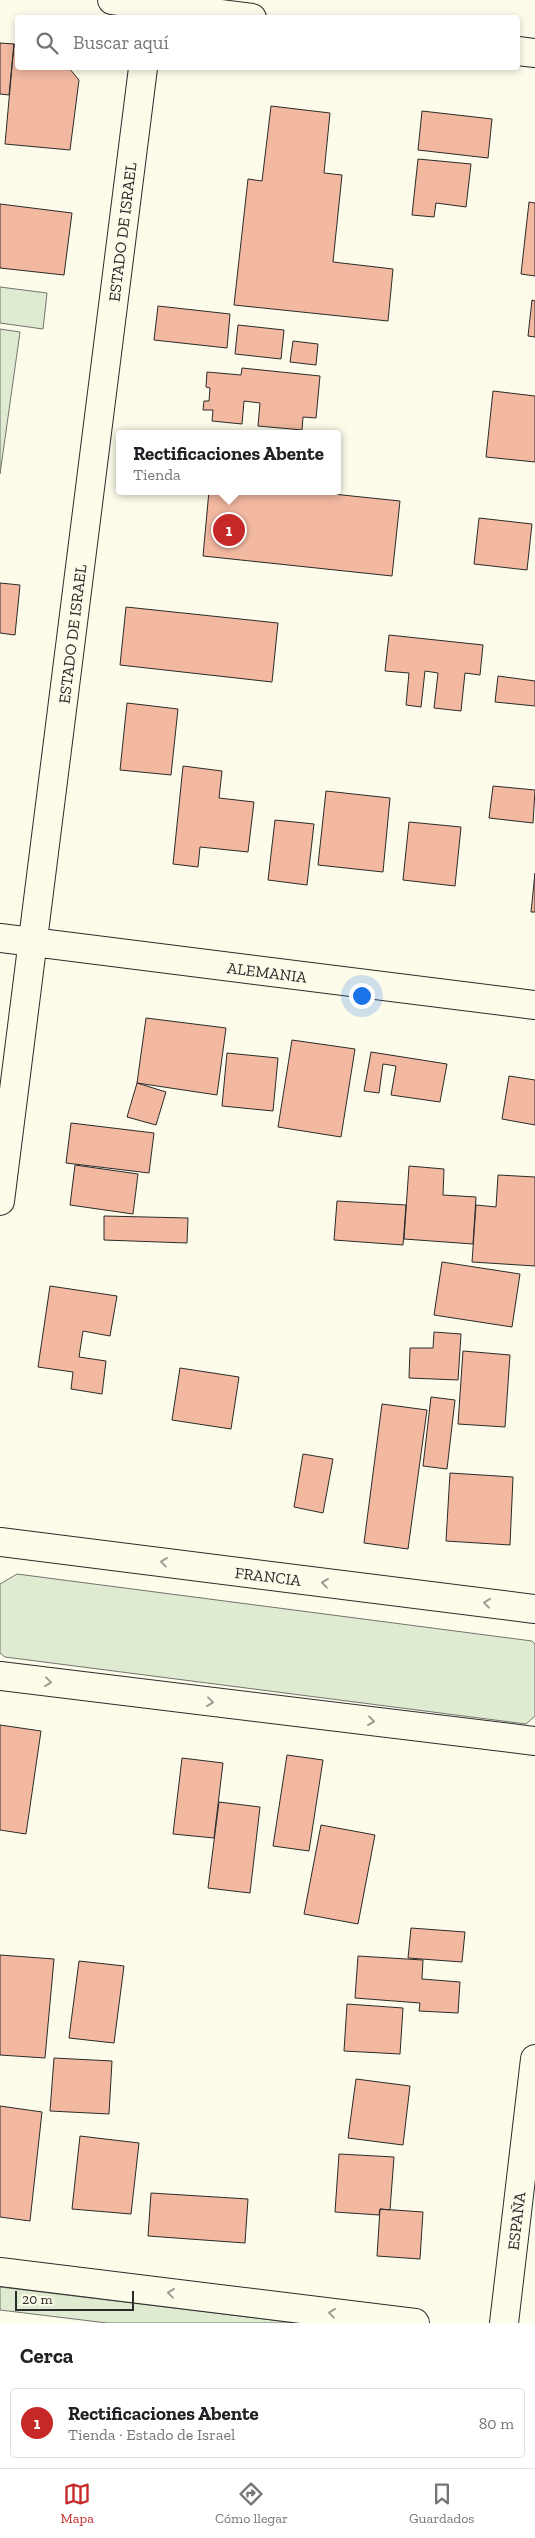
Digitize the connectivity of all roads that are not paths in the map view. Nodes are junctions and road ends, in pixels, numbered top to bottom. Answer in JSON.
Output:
{"nodes":[{"id":1,"x":112,"y":0,"type":"edge"},
{"id":2,"x":151,"y":7,"type":"edge"},
{"id":3,"x":224,"y":15,"type":"edge"},
{"id":4,"x":520,"y":51,"type":"edge"},
{"id":5,"x":535,"y":53,"type":"edge"},
{"id":6,"x":143,"y":70,"type":"edge"},
{"id":7,"x":0,"y":938,"type":"edge"},
{"id":8,"x":32,"y":942,"type":"junction"},
{"id":9,"x":535,"y":1005,"type":"edge"},
{"id":10,"x":0,"y":1200,"type":"edge"},
{"id":11,"x":0,"y":1542,"type":"edge"},
{"id":12,"x":535,"y":1610,"type":"edge"},
{"id":13,"x":0,"y":1676,"type":"edge"},
{"id":14,"x":535,"y":1741,"type":"edge"},
{"id":15,"x":535,"y":2059,"type":"edge"},
{"id":16,"x":0,"y":2272,"type":"edge"},
{"id":17,"x":415,"y":2323,"type":"edge"},
{"id":18,"x":504,"y":2323,"type":"edge"}],
"edges":[{"from":1,"to":2,"type":"street"},
{"from":2,"to":3,"type":"street"},
{"from":4,"to":5,"type":"street"},
{"from":6,"to":8,"type":"street","name":"ESTADO DE ISRAEL"},
{"from":7,"to":8,"type":"street","name":"ALEMANIA"},
{"from":8,"to":9,"type":"street","name":"ALEMANIA"},
{"from":8,"to":10,"type":"street","name":"ESTADO DE ISRAEL"},
{"from":12,"to":11,"type":"street","name":"FRANCIA","one_way":true},
{"from":13,"to":14,"type":"street","one_way":true},
{"from":15,"to":18,"type":"street","name":"ESPAÑA"},
{"from":17,"to":16,"type":"street","one_way":true}]}
